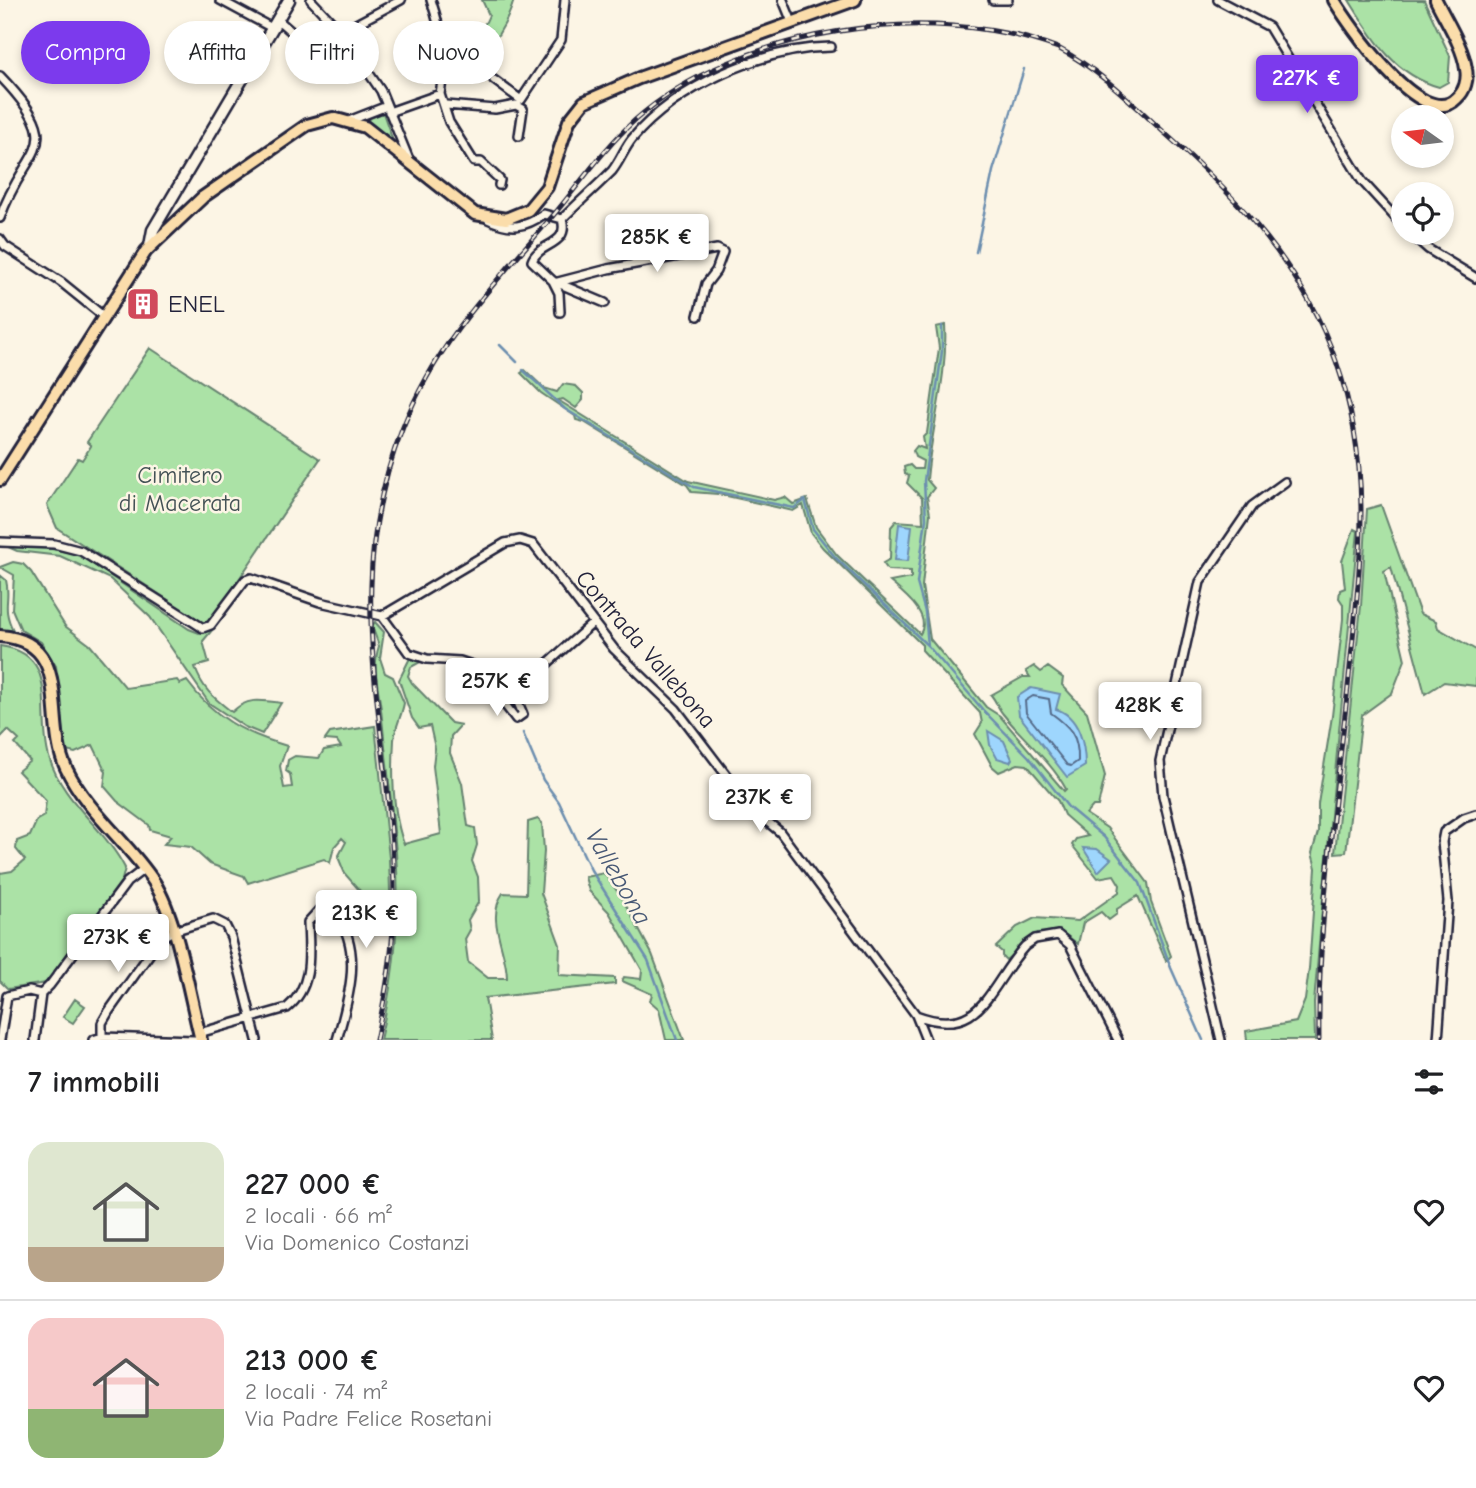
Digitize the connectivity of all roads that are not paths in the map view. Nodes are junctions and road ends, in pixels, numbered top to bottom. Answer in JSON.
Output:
{"nodes":[{"id":1,"x":220,"y":0,"type":"edge"},
{"id":2,"x":289,"y":0,"type":"edge"},
{"id":3,"x":311,"y":0,"type":"edge"},
{"id":4,"x":401,"y":0,"type":"edge"},
{"id":5,"x":431,"y":0,"type":"edge"},
{"id":6,"x":565,"y":0,"type":"edge"},
{"id":7,"x":783,"y":0,"type":"edge"},
{"id":8,"x":855,"y":0,"type":"edge"},
{"id":9,"x":993,"y":0,"type":"edge"},
{"id":10,"x":1008,"y":0,"type":"edge"},
{"id":11,"x":1218,"y":0,"type":"edge"},
{"id":12,"x":1334,"y":0,"type":"edge"},
{"id":13,"x":1436,"y":0,"type":"edge"},
{"id":14,"x":331,"y":21,"type":"edge"},
{"id":15,"x":362,"y":21,"type":"edge"},
{"id":16,"x":792,"y":22,"type":"junction"},
{"id":17,"x":275,"y":24,"type":"junction"},
{"id":18,"x":285,"y":31,"type":"edge"},
{"id":19,"x":831,"y":47,"type":"dead end"},
{"id":20,"x":0,"y":76,"type":"edge"},
{"id":21,"x":376,"y":84,"type":"edge"},
{"id":22,"x":499,"y":84,"type":"edge"},
{"id":23,"x":440,"y":94,"type":"junction"},
{"id":24,"x":446,"y":105,"type":"junction"},
{"id":25,"x":388,"y":109,"type":"junction"},
{"id":26,"x":351,"y":120,"type":"junction"},
{"id":27,"x":519,"y":136,"type":"dead end"},
{"id":28,"x":411,"y":163,"type":"junction"},
{"id":29,"x":499,"y":185,"type":"dead end"},
{"id":30,"x":1391,"y":213,"type":"edge"},
{"id":31,"x":485,"y":217,"type":"junction"},
{"id":32,"x":0,"y":218,"type":"edge"},
{"id":33,"x":562,"y":219,"type":"junction"},
{"id":34,"x":0,"y":239,"type":"edge"},
{"id":35,"x":1424,"y":245,"type":"edge"},
{"id":36,"x":150,"y":246,"type":"junction"},
{"id":37,"x":1476,"y":278,"type":"edge"},
{"id":38,"x":556,"y":282,"type":"junction"},
{"id":39,"x":605,"y":303,"type":"dead end"},
{"id":40,"x":560,"y":312,"type":"dead end"},
{"id":41,"x":103,"y":316,"type":"junction"},
{"id":42,"x":698,"y":316,"type":"dead end"},
{"id":43,"x":0,"y":480,"type":"edge"},
{"id":44,"x":1285,"y":482,"type":"dead end"},
{"id":45,"x":0,"y":542,"type":"edge"},
{"id":46,"x":382,"y":616,"type":"junction"},
{"id":47,"x":593,"y":622,"type":"junction"},
{"id":48,"x":0,"y":636,"type":"edge"},
{"id":49,"x":0,"y":641,"type":"edge"},
{"id":50,"x":46,"y":666,"type":"junction"},
{"id":51,"x":1476,"y":814,"type":"edge"},
{"id":52,"x":140,"y":869,"type":"junction"},
{"id":53,"x":173,"y":931,"type":"junction"},
{"id":54,"x":41,"y":994,"type":"junction"},
{"id":55,"x":916,"y":1015,"type":"junction"},
{"id":56,"x":252,"y":1018,"type":"junction"},
{"id":57,"x":102,"y":1037,"type":"junction"},
{"id":58,"x":198,"y":1038,"type":"edge"},
{"id":59,"x":0,"y":1040,"type":"edge"},
{"id":60,"x":35,"y":1040,"type":"edge"},
{"id":61,"x":93,"y":1040,"type":"edge"},
{"id":62,"x":257,"y":1040,"type":"edge"},
{"id":63,"x":337,"y":1040,"type":"edge"},
{"id":64,"x":926,"y":1040,"type":"edge"},
{"id":65,"x":1118,"y":1040,"type":"edge"},
{"id":66,"x":1221,"y":1040,"type":"edge"},
{"id":67,"x":1438,"y":1040,"type":"edge"}],
"edges":[{"from":1,"to":17,"type":"street"},
{"from":2,"to":17,"type":"main road"},
{"from":3,"to":14,"type":"street"},
{"from":4,"to":15,"type":"street"},
{"from":5,"to":23,"type":"street"},
{"from":6,"to":22,"type":"street"},
{"from":7,"to":16,"type":"street"},
{"from":8,"to":16,"type":"main road"},
{"from":9,"to":10,"type":"street"},
{"from":11,"to":30,"type":"street"},
{"from":12,"to":13,"type":"main road"},
{"from":16,"to":31,"type":"main road"},
{"from":17,"to":18,"type":"street"},
{"from":17,"to":36,"type":"main road"},
{"from":19,"to":33,"type":"street"},
{"from":20,"to":32,"type":"street"},
{"from":21,"to":25,"type":"street"},
{"from":23,"to":24,"type":"street"},
{"from":23,"to":25,"type":"street"},
{"from":24,"to":27,"type":"street"},
{"from":24,"to":29,"type":"street"},
{"from":25,"to":26,"type":"street"},
{"from":25,"to":28,"type":"street"},
{"from":26,"to":28,"type":"main road"},
{"from":26,"to":36,"type":"main road"},
{"from":28,"to":31,"type":"main road"},
{"from":31,"to":33,"type":"street"},
{"from":33,"to":38,"type":"street"},
{"from":34,"to":41,"type":"street"},
{"from":35,"to":37,"type":"street"},
{"from":36,"to":41,"type":"main road"},
{"from":38,"to":39,"type":"street"},
{"from":38,"to":40,"type":"street"},
{"from":38,"to":42,"type":"street"},
{"from":41,"to":43,"type":"main road"},
{"from":44,"to":66,"type":"street"},
{"from":45,"to":46,"type":"street"},
{"from":46,"to":47,"type":"street","name":"Contrada Vallebona"},
{"from":46,"to":47,"type":"street"},
{"from":47,"to":55,"type":"street","name":"Contrada Vallebona"},
{"from":48,"to":50,"type":"main road"},
{"from":49,"to":50,"type":"main road"},
{"from":50,"to":52,"type":"main road"},
{"from":51,"to":67,"type":"street"},
{"from":52,"to":53,"type":"main road"},
{"from":52,"to":53,"type":"main road"},
{"from":52,"to":54,"type":"street"},
{"from":53,"to":56,"type":"street"},
{"from":53,"to":57,"type":"street"},
{"from":53,"to":58,"type":"main road"},
{"from":54,"to":59,"type":"street"},
{"from":54,"to":60,"type":"street"},
{"from":55,"to":64,"type":"street","name":"Contrada Vallebona"},
{"from":55,"to":65,"type":"street"},
{"from":56,"to":58,"type":"street"},
{"from":56,"to":62,"type":"street"},
{"from":56,"to":63,"type":"street"},
{"from":57,"to":58,"type":"street"},
{"from":57,"to":61,"type":"street"}]}
